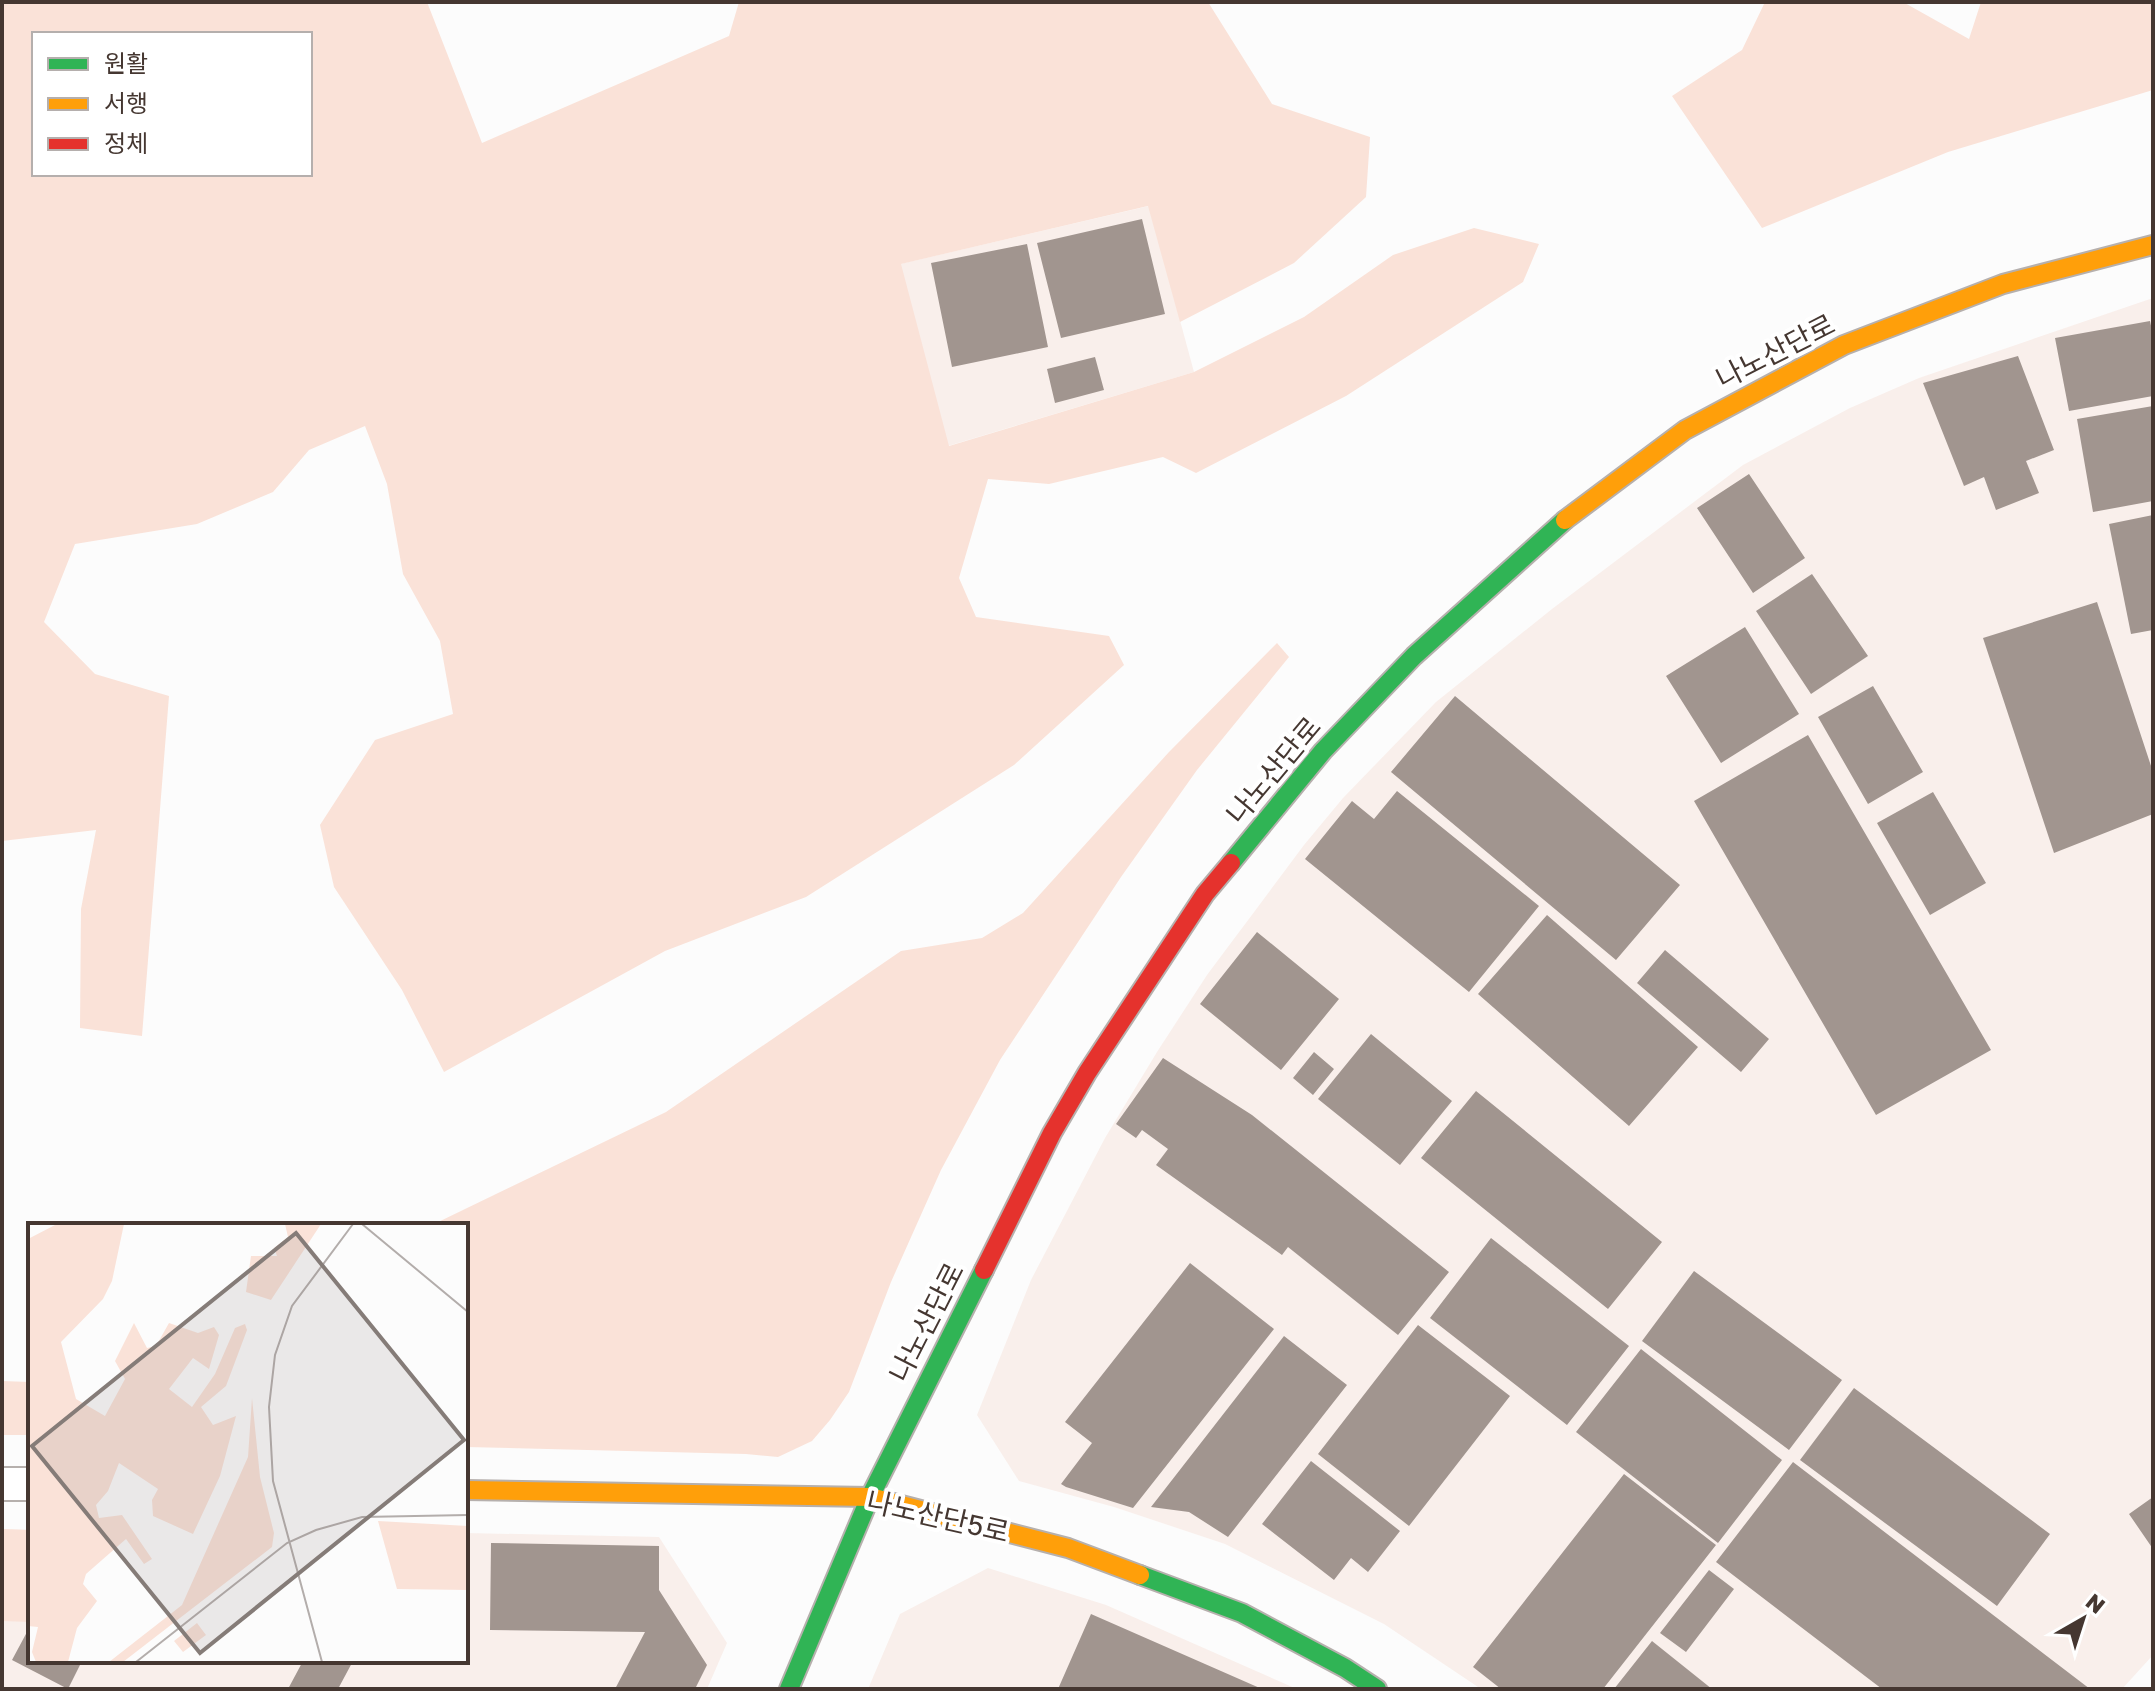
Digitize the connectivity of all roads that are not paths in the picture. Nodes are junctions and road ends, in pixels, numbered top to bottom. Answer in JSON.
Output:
{"nodes":[{"id":1,"x":2153,"y":245,"type":"edge"},
{"id":2,"x":2,"y":1484,"type":"edge"},
{"id":3,"x":28,"y":1484,"type":"edge"},
{"id":4,"x":468,"y":1490,"type":"edge"},
{"id":5,"x":870,"y":1497,"type":"junction"},
{"id":6,"x":789,"y":1689,"type":"edge"},
{"id":7,"x":1377,"y":1689,"type":"edge"}],
"edges":[{"from":1,"to":5,"type":"street","name":"나노산단로"},
{"from":2,"to":3,"type":"street"},
{"from":4,"to":5,"type":"street","name":"나노산단5로"},
{"from":5,"to":6,"type":"street","name":"나노산단로"},
{"from":5,"to":7,"type":"street","name":"나노산단5로"}]}
